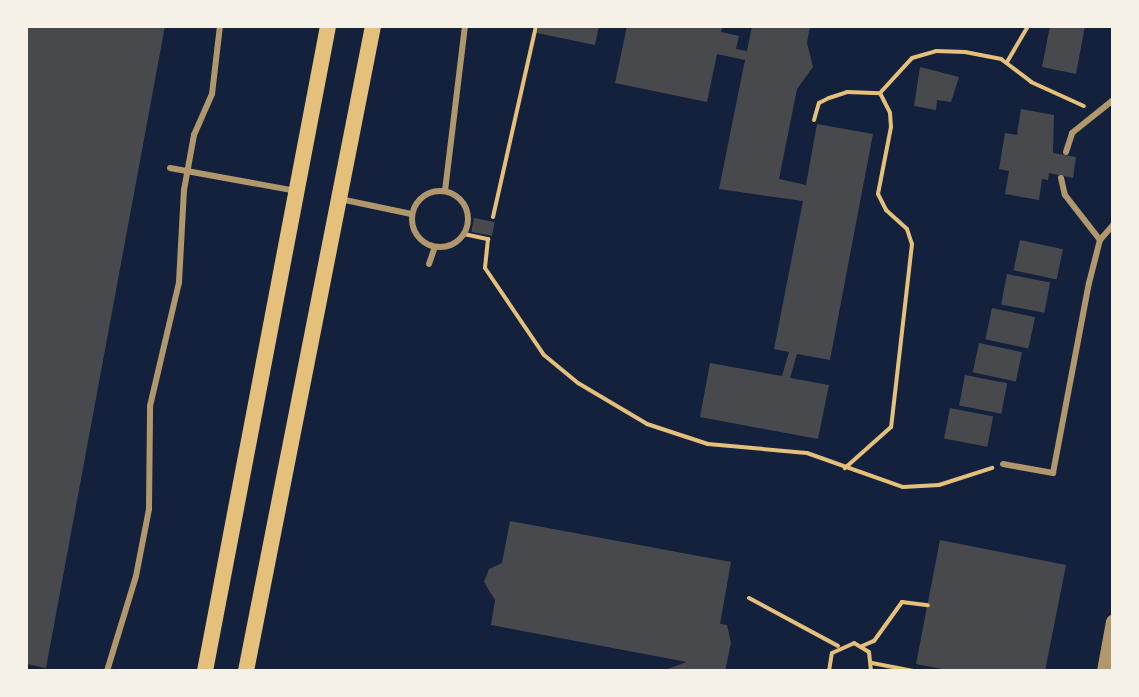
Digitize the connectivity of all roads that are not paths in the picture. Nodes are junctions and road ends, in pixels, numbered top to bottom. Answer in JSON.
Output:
{"nodes":[{"id":1,"x":220,"y":26,"type":"edge"},
{"id":2,"x":328,"y":26,"type":"edge"},
{"id":3,"x":373,"y":26,"type":"edge"},
{"id":4,"x":465,"y":26,"type":"edge"},
{"id":5,"x":1113,"y":100,"type":"edge"},
{"id":6,"x":1066,"y":152,"type":"dead end"},
{"id":7,"x":170,"y":168,"type":"dead end"},
{"id":8,"x":187,"y":171,"type":"junction"},
{"id":9,"x":1061,"y":178,"type":"dead end"},
{"id":10,"x":299,"y":191,"type":"junction"},
{"id":11,"x":445,"y":191,"type":"junction"},
{"id":12,"x":337,"y":199,"type":"junction"},
{"id":13,"x":411,"y":214,"type":"junction"},
{"id":14,"x":1113,"y":225,"type":"edge"},
{"id":15,"x":1100,"y":240,"type":"junction"},
{"id":16,"x":435,"y":247,"type":"junction"},
{"id":17,"x":429,"y":264,"type":"dead end"},
{"id":18,"x":1003,"y":464,"type":"road end"},
{"id":19,"x":1113,"y":622,"type":"edge"},
{"id":20,"x":107,"y":671,"type":"edge"},
{"id":21,"x":205,"y":671,"type":"edge"},
{"id":22,"x":246,"y":671,"type":"edge"},
{"id":23,"x":1104,"y":671,"type":"edge"}],
"edges":[{"from":1,"to":8,"type":"lane"},
{"from":2,"to":10,"type":"main road"},
{"from":3,"to":12,"type":"main road"},
{"from":4,"to":11,"type":"lane"},
{"from":5,"to":6,"type":"lane"},
{"from":7,"to":8,"type":"lane"},
{"from":8,"to":10,"type":"lane"},
{"from":8,"to":20,"type":"lane"},
{"from":9,"to":15,"type":"lane"},
{"from":10,"to":21,"type":"main road"},
{"from":11,"to":13,"type":"lane"},
{"from":11,"to":16,"type":"lane"},
{"from":12,"to":13,"type":"lane"},
{"from":12,"to":22,"type":"main road"},
{"from":13,"to":16,"type":"lane"},
{"from":14,"to":15,"type":"lane"},
{"from":15,"to":18,"type":"lane"},
{"from":16,"to":17,"type":"lane"},
{"from":19,"to":23,"type":"street"}]}
